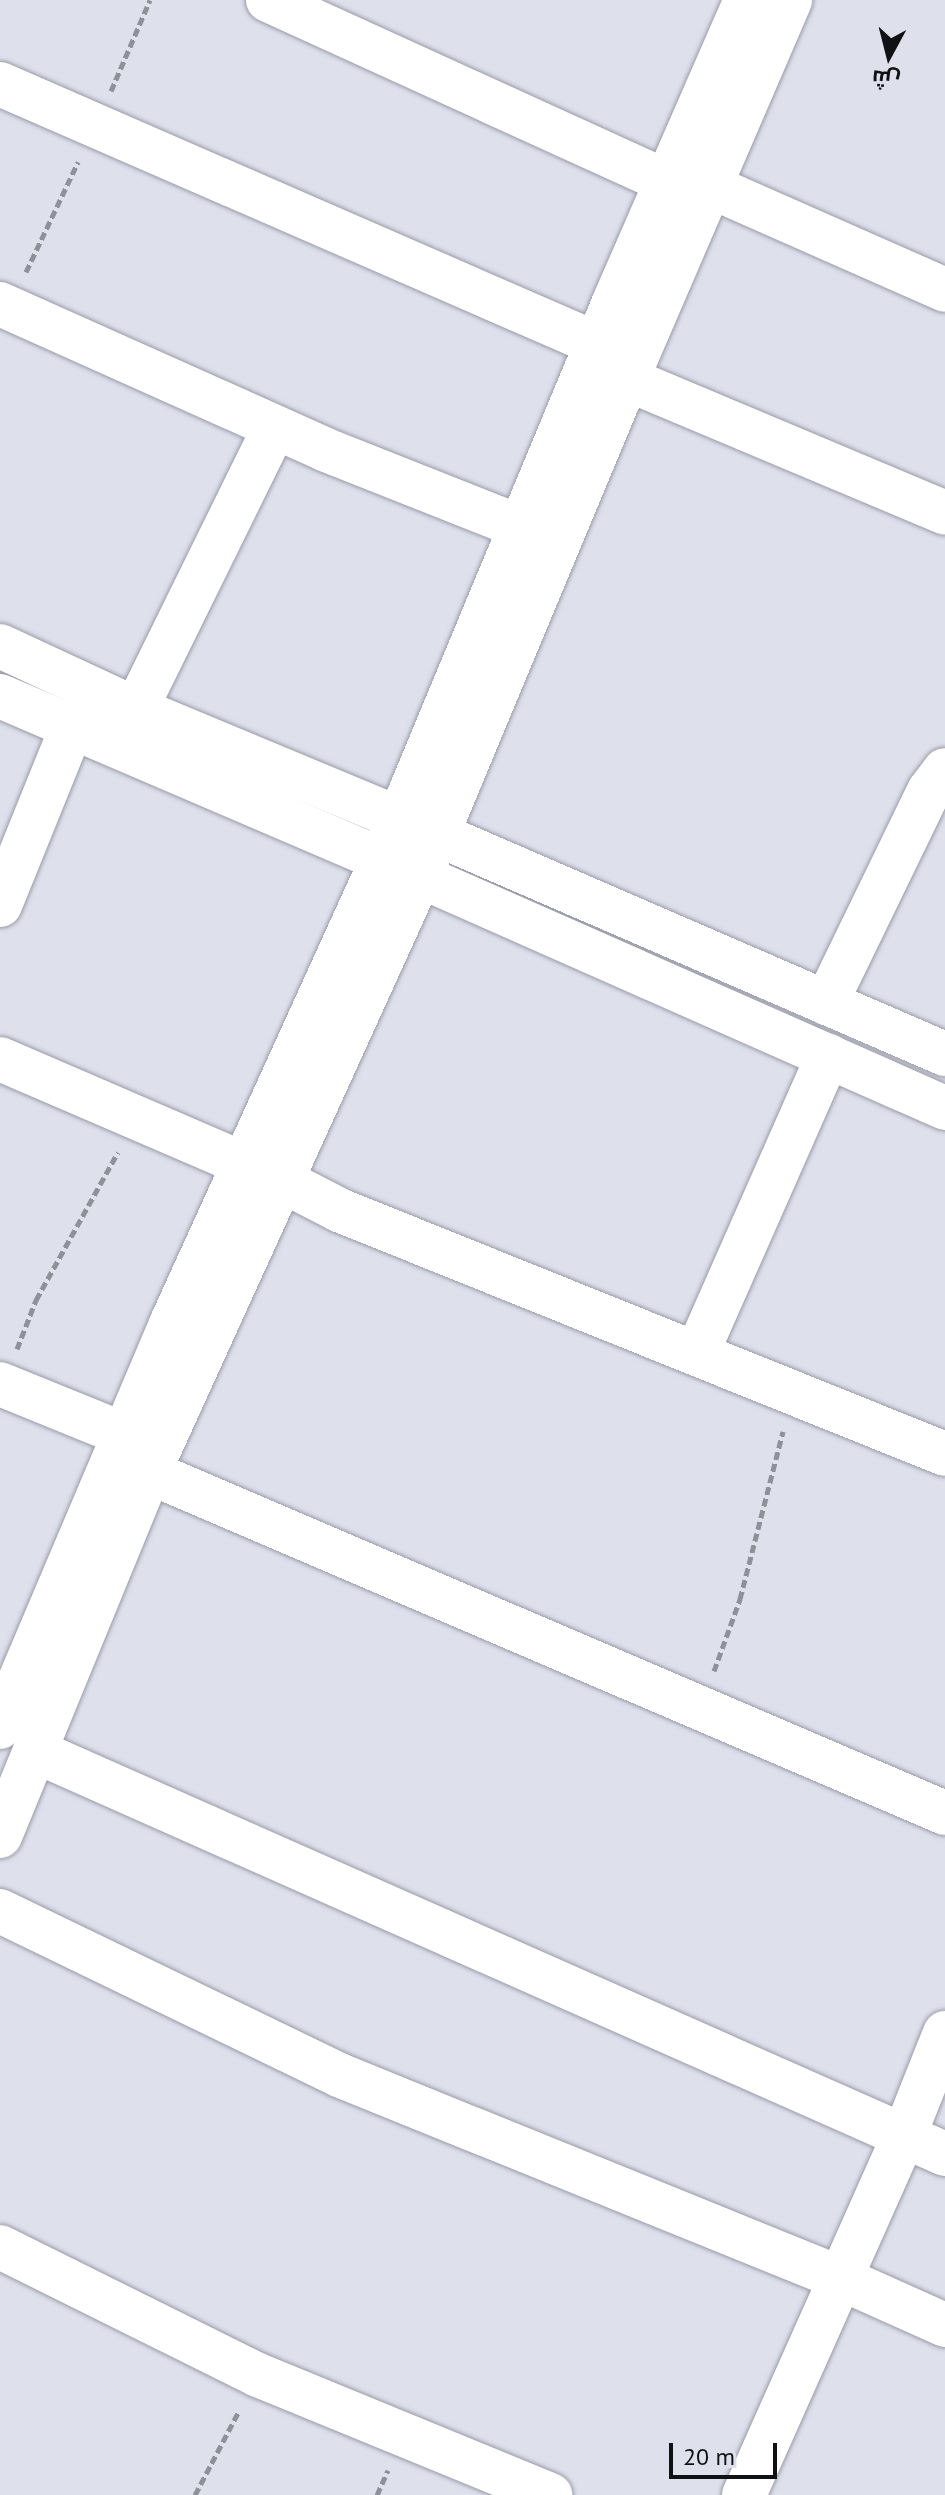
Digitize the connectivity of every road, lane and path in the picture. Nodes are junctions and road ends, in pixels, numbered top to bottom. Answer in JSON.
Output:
{"nodes":[{"id":1,"x":268,"y":0,"type":"edge"},
{"id":2,"x":746,"y":0,"type":"edge"},
{"id":3,"x":790,"y":0,"type":"edge"},
{"id":4,"x":0,"y":84,"type":"edge"},
{"id":5,"x":667,"y":182,"type":"junction"},
{"id":6,"x":712,"y":187,"type":"junction"},
{"id":7,"x":945,"y":290,"type":"edge"},
{"id":8,"x":0,"y":304,"type":"edge"},
{"id":9,"x":597,"y":344,"type":"junction"},
{"id":10,"x":627,"y":379,"type":"junction"},
{"id":11,"x":274,"y":428,"type":"junction"},
{"id":12,"x":945,"y":513,"type":"edge"},
{"id":13,"x":523,"y":528,"type":"junction"},
{"id":14,"x":0,"y":646,"type":"edge"},
{"id":15,"x":0,"y":696,"type":"edge"},
{"id":16,"x":136,"y":709,"type":"junction"},
{"id":17,"x":72,"y":727,"type":"junction"},
{"id":18,"x":945,"y":770,"type":"edge"},
{"id":19,"x":418,"y":826,"type":"junction"},
{"id":20,"x":401,"y":868,"type":"junction"},
{"id":21,"x":0,"y":905,"type":"edge"},
{"id":22,"x":826,"y":1003,"type":"junction"},
{"id":23,"x":945,"y":1054,"type":"edge"},
{"id":24,"x":828,"y":1056,"type":"junction"},
{"id":25,"x":0,"y":1059,"type":"edge"},
{"id":26,"x":945,"y":1108,"type":"edge"},
{"id":27,"x":135,"y":1119,"type":"junction"},
{"id":28,"x":262,"y":1172,"type":"junction"},
{"id":29,"x":697,"y":1353,"type":"junction"},
{"id":30,"x":2,"y":1384,"type":"edge"},
{"id":31,"x":793,"y":1391,"type":"junction"},
{"id":32,"x":123,"y":1434,"type":"junction"},
{"id":33,"x":945,"y":1454,"type":"edge"},
{"id":34,"x":149,"y":1472,"type":"junction"},
{"id":35,"x":702,"y":1706,"type":"junction"},
{"id":36,"x":17,"y":1739,"type":"edge"},
{"id":37,"x":945,"y":1813,"type":"edge"},
{"id":38,"x":0,"y":1836,"type":"edge"},
{"id":39,"x":0,"y":1911,"type":"edge"},
{"id":40,"x":945,"y":2033,"type":"edge"},
{"id":41,"x":904,"y":2136,"type":"junction"},
{"id":42,"x":945,"y":2154,"type":"edge"},
{"id":43,"x":0,"y":2247,"type":"edge"},
{"id":44,"x":840,"y":2278,"type":"junction"},
{"id":45,"x":945,"y":2325,"type":"edge"},
{"id":46,"x":258,"y":2375,"type":"junction"},
{"id":47,"x":195,"y":2495,"type":"edge"},
{"id":48,"x":550,"y":2495,"type":"edge"},
{"id":49,"x":744,"y":2495,"type":"edge"}],
"edges":[{"from":1,"to":5,"type":"street"},
{"from":2,"to":5,"type":"street"},
{"from":3,"to":6,"type":"street"},
{"from":4,"to":9,"type":"street"},
{"from":5,"to":9,"type":"street"},
{"from":6,"to":7,"type":"street"},
{"from":6,"to":10,"type":"street"},
{"from":8,"to":11,"type":"street"},
{"from":9,"to":13,"type":"street"},
{"from":10,"to":12,"type":"street"},
{"from":10,"to":19,"type":"street"},
{"from":11,"to":13,"type":"street"},
{"from":11,"to":16,"type":"street"},
{"from":13,"to":19,"type":"street"},
{"from":14,"to":16,"type":"street"},
{"from":15,"to":17,"type":"street"},
{"from":16,"to":19,"type":"street"},
{"from":17,"to":20,"type":"street"},
{"from":17,"to":21,"type":"street"},
{"from":18,"to":22,"type":"street"},
{"from":19,"to":20,"type":"street"},
{"from":19,"to":22,"type":"street"},
{"from":20,"to":24,"type":"street"},
{"from":20,"to":28,"type":"street"},
{"from":22,"to":23,"type":"street"},
{"from":24,"to":26,"type":"street"},
{"from":24,"to":29,"type":"street"},
{"from":25,"to":27,"type":"street"},
{"from":27,"to":28,"type":"street"},
{"from":27,"to":30,"type":"path"},
{"from":28,"to":29,"type":"street"},
{"from":28,"to":32,"type":"street"},
{"from":28,"to":34,"type":"street"},
{"from":29,"to":31,"type":"street"},
{"from":30,"to":32,"type":"street"},
{"from":31,"to":33,"type":"street"},
{"from":31,"to":35,"type":"path"},
{"from":32,"to":36,"type":"street"},
{"from":34,"to":35,"type":"street"},
{"from":34,"to":36,"type":"street"},
{"from":35,"to":37,"type":"street"},
{"from":36,"to":38,"type":"street"},
{"from":36,"to":41,"type":"street"},
{"from":39,"to":44,"type":"street"},
{"from":40,"to":41,"type":"street"},
{"from":41,"to":42,"type":"street"},
{"from":41,"to":44,"type":"street"},
{"from":43,"to":46,"type":"street"},
{"from":44,"to":45,"type":"street"},
{"from":44,"to":49,"type":"street"},
{"from":46,"to":47,"type":"path"},
{"from":46,"to":48,"type":"street"}]}
